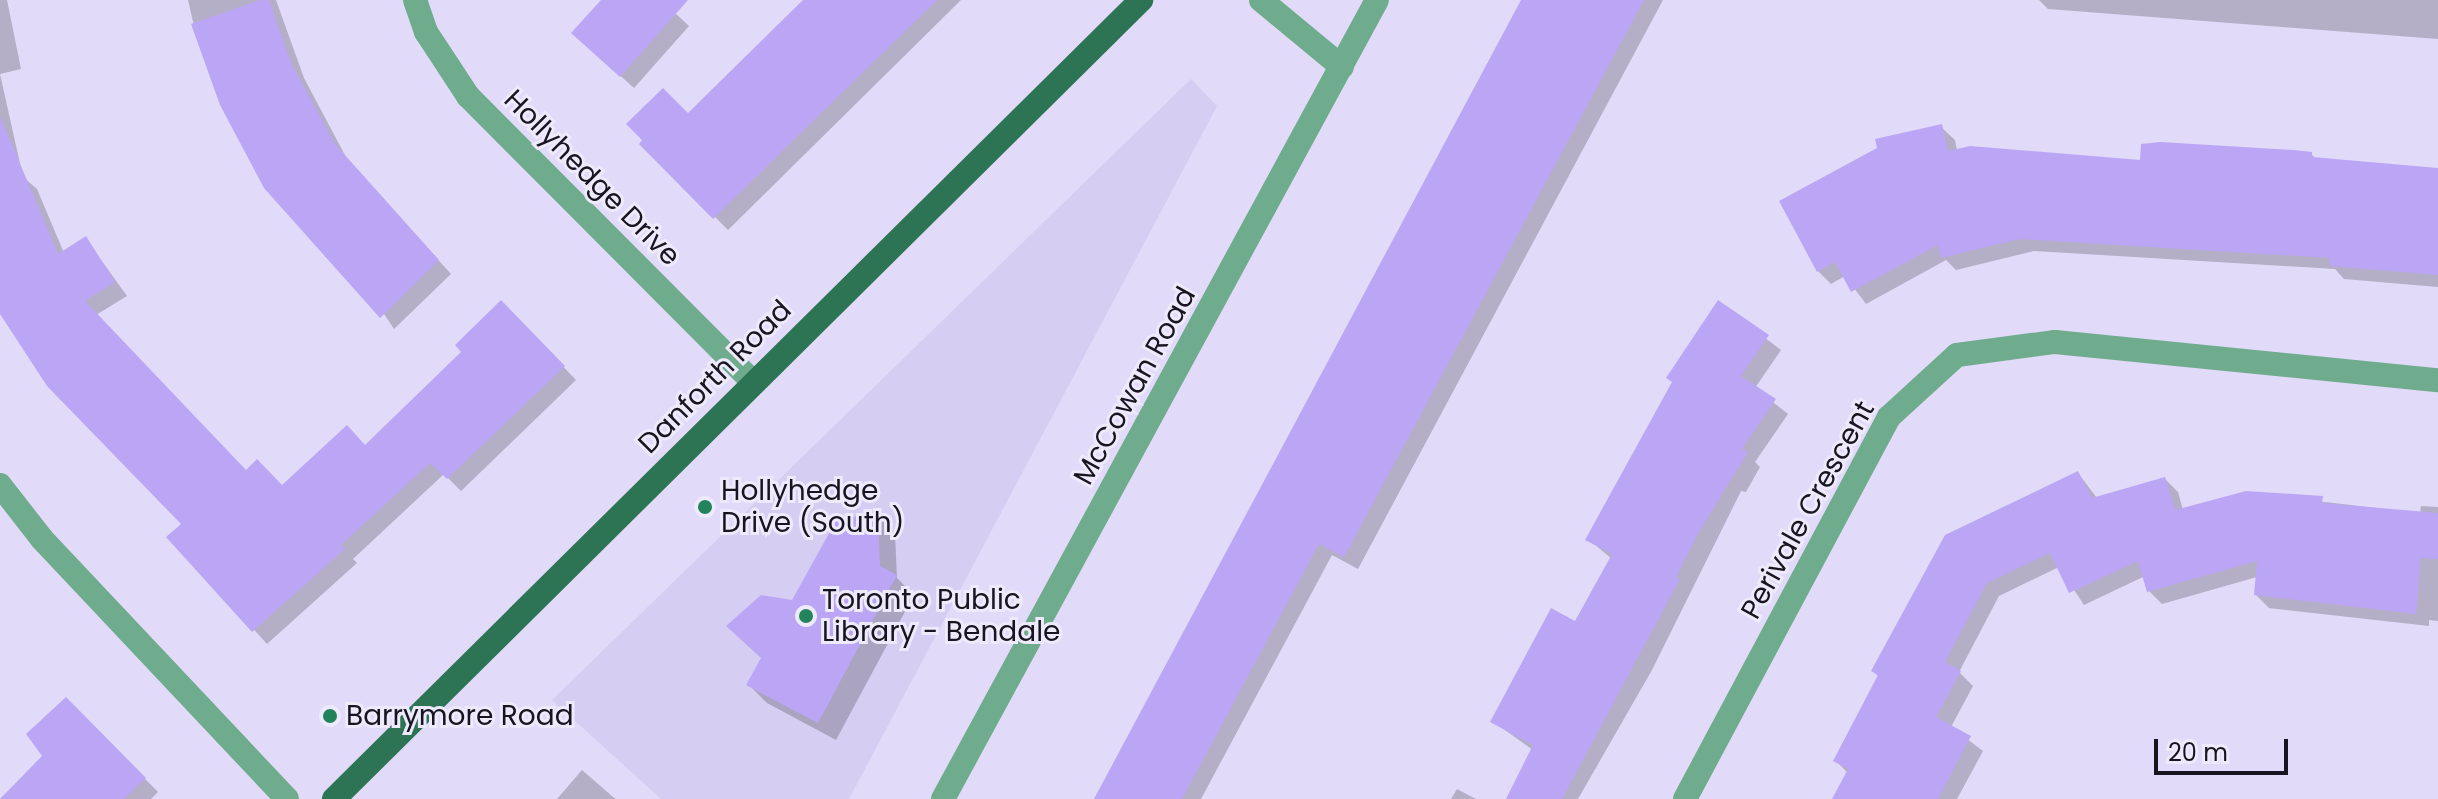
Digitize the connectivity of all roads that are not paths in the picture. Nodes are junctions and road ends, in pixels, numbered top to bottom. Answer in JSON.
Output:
{"nodes":[{"id":1,"x":415,"y":0,"type":"edge"},
{"id":2,"x":1141,"y":0,"type":"edge"},
{"id":3,"x":1261,"y":0,"type":"edge"},
{"id":4,"x":1377,"y":0,"type":"edge"},
{"id":5,"x":1342,"y":67,"type":"junction"},
{"id":6,"x":2438,"y":380,"type":"edge"},
{"id":7,"x":752,"y":381,"type":"junction"},
{"id":8,"x":0,"y":485,"type":"edge"},
{"id":9,"x":287,"y":799,"type":"edge"},
{"id":10,"x":334,"y":799,"type":"edge"},
{"id":11,"x":943,"y":799,"type":"edge"},
{"id":12,"x":1685,"y":799,"type":"edge"}],
"edges":[{"from":1,"to":7,"type":"street","name":"Hollyhedge Drive"},
{"from":2,"to":7,"type":"main road","name":"Danforth Road"},
{"from":3,"to":5,"type":"street"},
{"from":4,"to":5,"type":"street","name":"McCowan Road"},
{"from":5,"to":11,"type":"street","name":"McCowan Road"},
{"from":6,"to":12,"type":"street","name":"Perivale Crescent"},
{"from":7,"to":10,"type":"main road","name":"Danforth Road"},
{"from":8,"to":9,"type":"street"}]}
